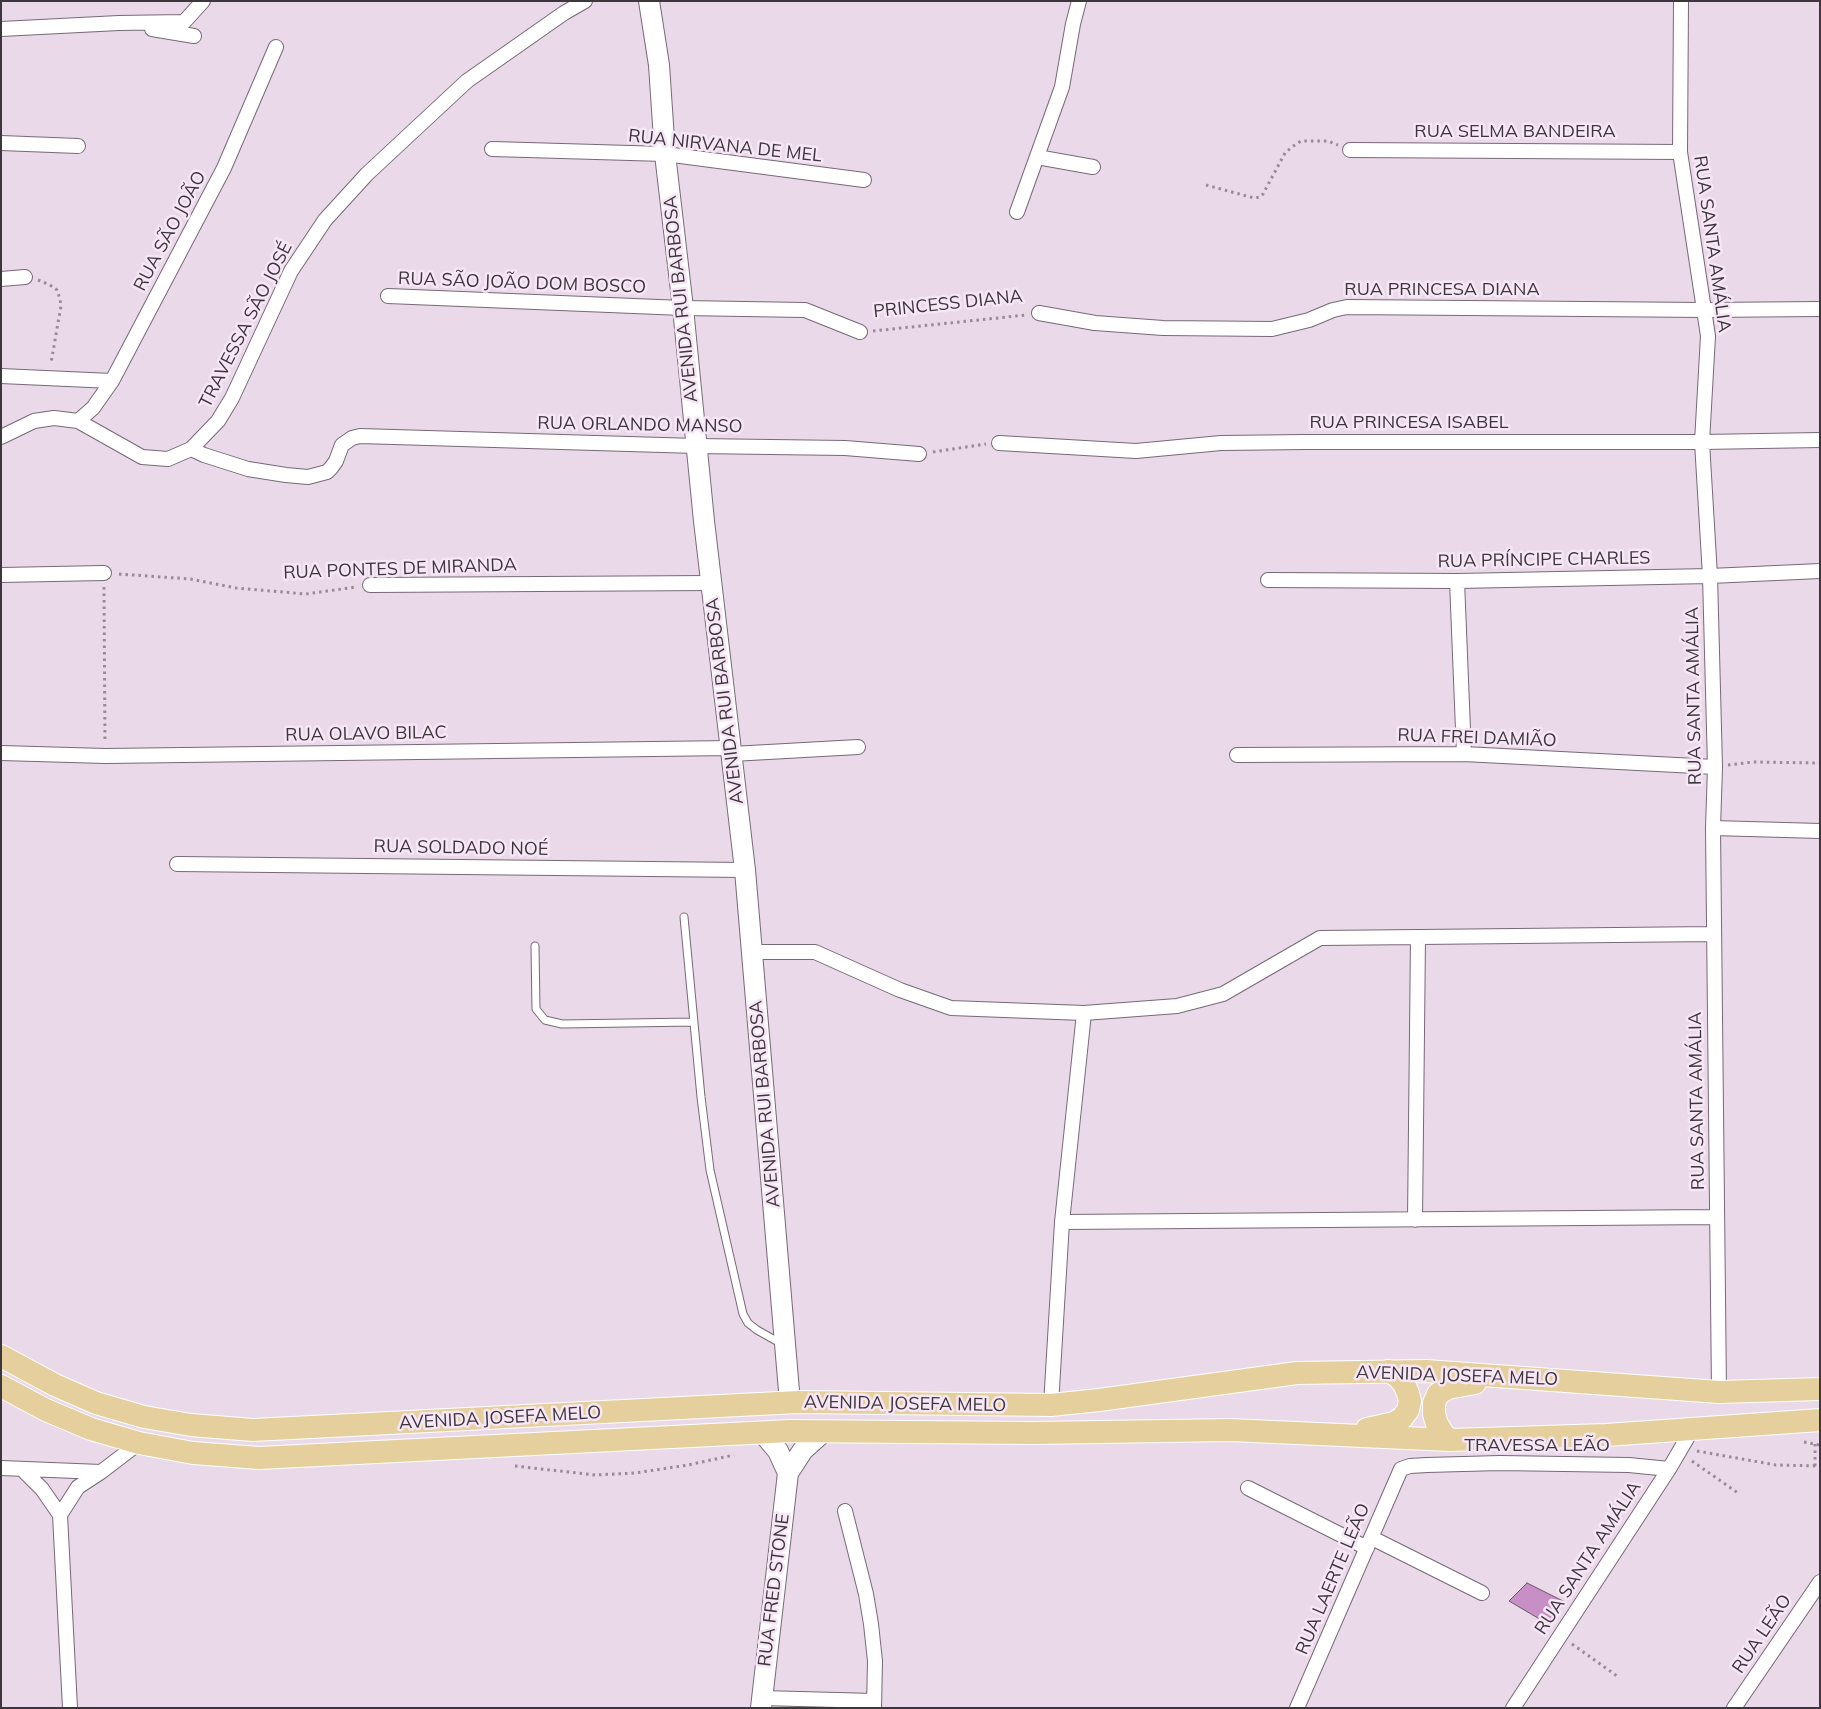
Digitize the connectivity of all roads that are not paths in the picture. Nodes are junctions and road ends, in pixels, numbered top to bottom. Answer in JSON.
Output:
{"nodes":[{"id":1,"x":203,"y":1,"type":"edge"},
{"id":2,"x":585,"y":1,"type":"edge"},
{"id":3,"x":649,"y":1,"type":"edge"},
{"id":4,"x":1079,"y":1,"type":"edge"},
{"id":5,"x":1681,"y":1,"type":"edge"},
{"id":6,"x":119,"y":23,"type":"junction"},
{"id":7,"x":1,"y":29,"type":"edge"},
{"id":8,"x":194,"y":36,"type":"dead end"},
{"id":9,"x":276,"y":47,"type":"dead end"},
{"id":10,"x":1,"y":143,"type":"edge"},
{"id":11,"x":78,"y":146,"type":"dead end"},
{"id":12,"x":492,"y":149,"type":"dead end"},
{"id":13,"x":1350,"y":150,"type":"road end"},
{"id":14,"x":1680,"y":152,"type":"junction"},
{"id":15,"x":665,"y":154,"type":"junction"},
{"id":16,"x":1037,"y":157,"type":"junction"},
{"id":17,"x":1093,"y":167,"type":"dead end"},
{"id":18,"x":864,"y":180,"type":"dead end"},
{"id":19,"x":1017,"y":212,"type":"dead end"},
{"id":20,"x":1,"y":278,"type":"edge"},
{"id":21,"x":25,"y":278,"type":"road end"},
{"id":22,"x":388,"y":296,"type":"dead end"},
{"id":23,"x":683,"y":308,"type":"junction"},
{"id":24,"x":1820,"y":309,"type":"edge"},
{"id":25,"x":805,"y":310,"type":"joint"},
{"id":26,"x":1705,"y":310,"type":"junction"},
{"id":27,"x":1039,"y":313,"type":"road end"},
{"id":28,"x":860,"y":332,"type":"road end"},
{"id":29,"x":1,"y":376,"type":"edge"},
{"id":30,"x":112,"y":381,"type":"junction"},
{"id":31,"x":78,"y":422,"type":"junction"},
{"id":32,"x":1,"y":437,"type":"edge"},
{"id":33,"x":1820,"y":440,"type":"edge"},
{"id":34,"x":1702,"y":442,"type":"junction"},
{"id":35,"x":999,"y":443,"type":"road end"},
{"id":36,"x":696,"y":446,"type":"junction"},
{"id":37,"x":191,"y":449,"type":"junction"},
{"id":38,"x":919,"y":454,"type":"road end"},
{"id":39,"x":1820,"y":571,"type":"edge"},
{"id":40,"x":104,"y":572,"type":"road end"},
{"id":41,"x":1,"y":575,"type":"edge"},
{"id":42,"x":1710,"y":576,"type":"junction"},
{"id":43,"x":1268,"y":580,"type":"dead end"},
{"id":44,"x":1457,"y":581,"type":"junction"},
{"id":45,"x":711,"y":583,"type":"junction"},
{"id":46,"x":370,"y":585,"type":"road end"},
{"id":47,"x":858,"y":747,"type":"dead end"},
{"id":48,"x":732,"y":751,"type":"junction"},
{"id":49,"x":1,"y":753,"type":"edge"},
{"id":50,"x":1464,"y":754,"type":"junction"},
{"id":51,"x":1237,"y":755,"type":"dead end"},
{"id":52,"x":1715,"y":767,"type":"junction"},
{"id":53,"x":1713,"y":828,"type":"junction"},
{"id":54,"x":1820,"y":831,"type":"edge"},
{"id":55,"x":177,"y":864,"type":"dead end"},
{"id":56,"x":745,"y":870,"type":"junction"},
{"id":57,"x":684,"y":917,"type":"dead end"},
{"id":58,"x":1714,"y":934,"type":"junction"},
{"id":59,"x":1418,"y":937,"type":"junction"},
{"id":60,"x":534,"y":946,"type":"dead end"},
{"id":61,"x":752,"y":952,"type":"junction"},
{"id":62,"x":1084,"y":1013,"type":"junction"},
{"id":63,"x":693,"y":1022,"type":"junction"},
{"id":64,"x":1717,"y":1217,"type":"junction"},
{"id":65,"x":1415,"y":1220,"type":"junction"},
{"id":66,"x":1062,"y":1222,"type":"junction"},
{"id":67,"x":785,"y":1345,"type":"junction"},
{"id":68,"x":1,"y":1356,"type":"edge"},
{"id":69,"x":1388,"y":1371,"type":"junction"},
{"id":70,"x":1514,"y":1377,"type":"junction"},
{"id":71,"x":1,"y":1386,"type":"edge"},
{"id":72,"x":1820,"y":1389,"type":"edge"},
{"id":73,"x":1719,"y":1392,"type":"junction"},
{"id":74,"x":790,"y":1403,"type":"junction"},
{"id":75,"x":1051,"y":1405,"type":"junction"},
{"id":76,"x":1820,"y":1420,"type":"edge"},
{"id":77,"x":1693,"y":1428,"type":"junction"},
{"id":78,"x":824,"y":1431,"type":"junction"},
{"id":79,"x":762,"y":1432,"type":"junction"},
{"id":80,"x":1331,"y":1434,"type":"junction"},
{"id":81,"x":1500,"y":1439,"type":"junction"},
{"id":82,"x":1450,"y":1440,"type":"junction"},
{"id":83,"x":139,"y":1444,"type":"junction"},
{"id":84,"x":1500,"y":1463,"type":"junction"},
{"id":85,"x":1,"y":1468,"type":"edge"},
{"id":86,"x":1404,"y":1468,"type":"joint"},
{"id":87,"x":22,"y":1469,"type":"junction"},
{"id":88,"x":1669,"y":1470,"type":"junction"},
{"id":89,"x":100,"y":1472,"type":"junction"},
{"id":90,"x":788,"y":1473,"type":"junction"},
{"id":91,"x":1248,"y":1488,"type":"dead end"},
{"id":92,"x":845,"y":1511,"type":"dead end"},
{"id":93,"x":60,"y":1515,"type":"junction"},
{"id":94,"x":1370,"y":1543,"type":"junction"},
{"id":95,"x":1820,"y":1582,"type":"edge"},
{"id":96,"x":1482,"y":1593,"type":"dead end"},
{"id":97,"x":761,"y":1703,"type":"edge"},
{"id":98,"x":874,"y":1705,"type":"edge"},
{"id":99,"x":70,"y":1708,"type":"edge"},
{"id":100,"x":1298,"y":1708,"type":"edge"},
{"id":101,"x":1513,"y":1708,"type":"edge"},
{"id":102,"x":1734,"y":1708,"type":"edge"}],
"edges":[{"from":1,"to":6,"type":"street"},
{"from":2,"to":37,"type":"street","name":"TRAVESSA SÃO JOSÉ"},
{"from":3,"to":15,"type":"street","name":"AVENIDA RUI BARBOSA"},
{"from":4,"to":16,"type":"street"},
{"from":5,"to":14,"type":"street","name":"RUA SANTA AMÁLIA"},
{"from":6,"to":7,"type":"street"},
{"from":6,"to":8,"type":"street"},
{"from":9,"to":30,"type":"street","name":"RUA SÃO JOÃO"},
{"from":10,"to":11,"type":"street"},
{"from":12,"to":15,"type":"street","name":"RUA NIRVANA DE MEL"},
{"from":13,"to":14,"type":"street","name":"RUA SELMA BANDEIRA"},
{"from":14,"to":26,"type":"street","name":"RUA SANTA AMÁLIA"},
{"from":15,"to":18,"type":"street","name":"RUA NIRVANA DE MEL"},
{"from":15,"to":23,"type":"street","name":"AVENIDA RUI BARBOSA"},
{"from":16,"to":17,"type":"street"},
{"from":16,"to":19,"type":"street"},
{"from":20,"to":21,"type":"street"},
{"from":22,"to":23,"type":"street","name":"RUA SÃO JOÃO DOM BOSCO"},
{"from":23,"to":25,"type":"street","name":"RUA SÃO JOÃO DOM BOSCO"},
{"from":23,"to":36,"type":"street","name":"AVENIDA RUI BARBOSA"},
{"from":24,"to":26,"type":"street","name":"RUA PRINCESA DIANA"},
{"from":25,"to":28,"type":"street","name":"PRINCESS DIANA"},
{"from":26,"to":27,"type":"street","name":"RUA PRINCESA DIANA"},
{"from":26,"to":34,"type":"street","name":"RUA SANTA AMÁLIA"},
{"from":29,"to":30,"type":"street"},
{"from":30,"to":31,"type":"street","name":"RUA SÃO JOÃO"},
{"from":31,"to":32,"type":"street","name":"TRAVESSA SÃO JOSÉ"},
{"from":31,"to":37,"type":"street","name":"TRAVESSA SÃO JOSÉ"},
{"from":33,"to":34,"type":"street","name":"RUA PRINCESA ISABEL"},
{"from":34,"to":35,"type":"street","name":"RUA PRINCESA ISABEL"},
{"from":34,"to":42,"type":"street","name":"RUA SANTA AMÁLIA"},
{"from":36,"to":37,"type":"street","name":"RUA ORLANDO MANSO"},
{"from":36,"to":38,"type":"street","name":"RUA ORLANDO MANSO"},
{"from":36,"to":45,"type":"street","name":"AVENIDA RUI BARBOSA"},
{"from":39,"to":42,"type":"street","name":"RUA PRÍNCIPE CHARLES"},
{"from":40,"to":41,"type":"street"},
{"from":42,"to":44,"type":"street","name":"RUA PRÍNCIPE CHARLES"},
{"from":42,"to":52,"type":"street","name":"RUA SANTA AMÁLIA"},
{"from":43,"to":44,"type":"street","name":"RUA PRÍNCIPE CHARLES"},
{"from":44,"to":50,"type":"street"},
{"from":45,"to":46,"type":"street","name":"RUA PONTES DE MIRANDA"},
{"from":45,"to":48,"type":"street","name":"AVENIDA RUI BARBOSA"},
{"from":47,"to":48,"type":"street","name":"RUA OLAVO BILAC"},
{"from":48,"to":49,"type":"street","name":"RUA OLAVO BILAC"},
{"from":48,"to":56,"type":"street","name":"AVENIDA RUI BARBOSA"},
{"from":50,"to":51,"type":"street","name":"RUA FREI DAMIÃO"},
{"from":50,"to":52,"type":"street","name":"RUA FREI DAMIÃO"},
{"from":52,"to":53,"type":"street","name":"RUA SANTA AMÁLIA"},
{"from":53,"to":54,"type":"street"},
{"from":53,"to":58,"type":"street","name":"RUA SANTA AMÁLIA"},
{"from":55,"to":56,"type":"street","name":"RUA SOLDADO NOÉ"},
{"from":56,"to":61,"type":"street","name":"AVENIDA RUI BARBOSA"},
{"from":57,"to":63,"type":"lane"},
{"from":58,"to":59,"type":"street"},
{"from":58,"to":64,"type":"street","name":"RUA SANTA AMÁLIA"},
{"from":59,"to":62,"type":"street"},
{"from":59,"to":65,"type":"street"},
{"from":60,"to":63,"type":"lane"},
{"from":61,"to":62,"type":"street"},
{"from":61,"to":67,"type":"street","name":"AVENIDA RUI BARBOSA"},
{"from":62,"to":66,"type":"street"},
{"from":63,"to":67,"type":"lane"},
{"from":64,"to":65,"type":"street"},
{"from":64,"to":73,"type":"street","name":"RUA SANTA AMÁLIA"},
{"from":65,"to":66,"type":"street"},
{"from":66,"to":75,"type":"street"},
{"from":67,"to":74,"type":"street","name":"AVENIDA RUI BARBOSA"},
{"from":68,"to":74,"type":"main road","name":"AVENIDA JOSEFA MELO"},
{"from":69,"to":70,"type":"main road","name":"AVENIDA JOSEFA MELO"},
{"from":69,"to":75,"type":"main road","name":"AVENIDA JOSEFA MELO"},
{"from":69,"to":80,"type":"main road"},
{"from":70,"to":73,"type":"main road","name":"AVENIDA JOSEFA MELO"},
{"from":70,"to":82,"type":"main road"},
{"from":71,"to":83,"type":"main road","name":"AVENIDA JOSEFA MELO"},
{"from":72,"to":73,"type":"main road","name":"AVENIDA JOSEFA MELO"},
{"from":74,"to":75,"type":"main road","name":"AVENIDA JOSEFA MELO"},
{"from":76,"to":77,"type":"main road","name":"AVENIDA JOSEFA MELO"},
{"from":77,"to":81,"type":"main road","name":"AVENIDA JOSEFA MELO"},
{"from":77,"to":88,"type":"street","name":"RUA SANTA AMÁLIA"},
{"from":78,"to":79,"type":"main road","name":"AVENIDA JOSEFA MELO"},
{"from":78,"to":80,"type":"main road","name":"AVENIDA JOSEFA MELO"},
{"from":78,"to":90,"type":"street","name":"RUA FRED STONE"},
{"from":79,"to":83,"type":"main road","name":"AVENIDA JOSEFA MELO"},
{"from":79,"to":90,"type":"street"},
{"from":80,"to":82,"type":"main road","name":"AVENIDA JOSEFA MELO"},
{"from":81,"to":82,"type":"main road","name":"AVENIDA JOSEFA MELO"},
{"from":81,"to":84,"type":"street"},
{"from":83,"to":89,"type":"street"},
{"from":84,"to":86,"type":"street","name":"TRAVESSA LEÃO"},
{"from":84,"to":88,"type":"street","name":"TRAVESSA LEÃO"},
{"from":85,"to":87,"type":"street"},
{"from":86,"to":94,"type":"street","name":"RUA LAERTE LEÃO"},
{"from":87,"to":89,"type":"street"},
{"from":87,"to":93,"type":"street"},
{"from":88,"to":101,"type":"street","name":"RUA SANTA AMÁLIA"},
{"from":89,"to":93,"type":"street"},
{"from":90,"to":97,"type":"street","name":"RUA FRED STONE"},
{"from":91,"to":94,"type":"street"},
{"from":92,"to":98,"type":"street"},
{"from":93,"to":99,"type":"street"},
{"from":94,"to":96,"type":"street"},
{"from":94,"to":100,"type":"street","name":"RUA LAERTE LEÃO"},
{"from":95,"to":102,"type":"street","name":"RUA LEÃO"},
{"from":97,"to":98,"type":"street"}]}
